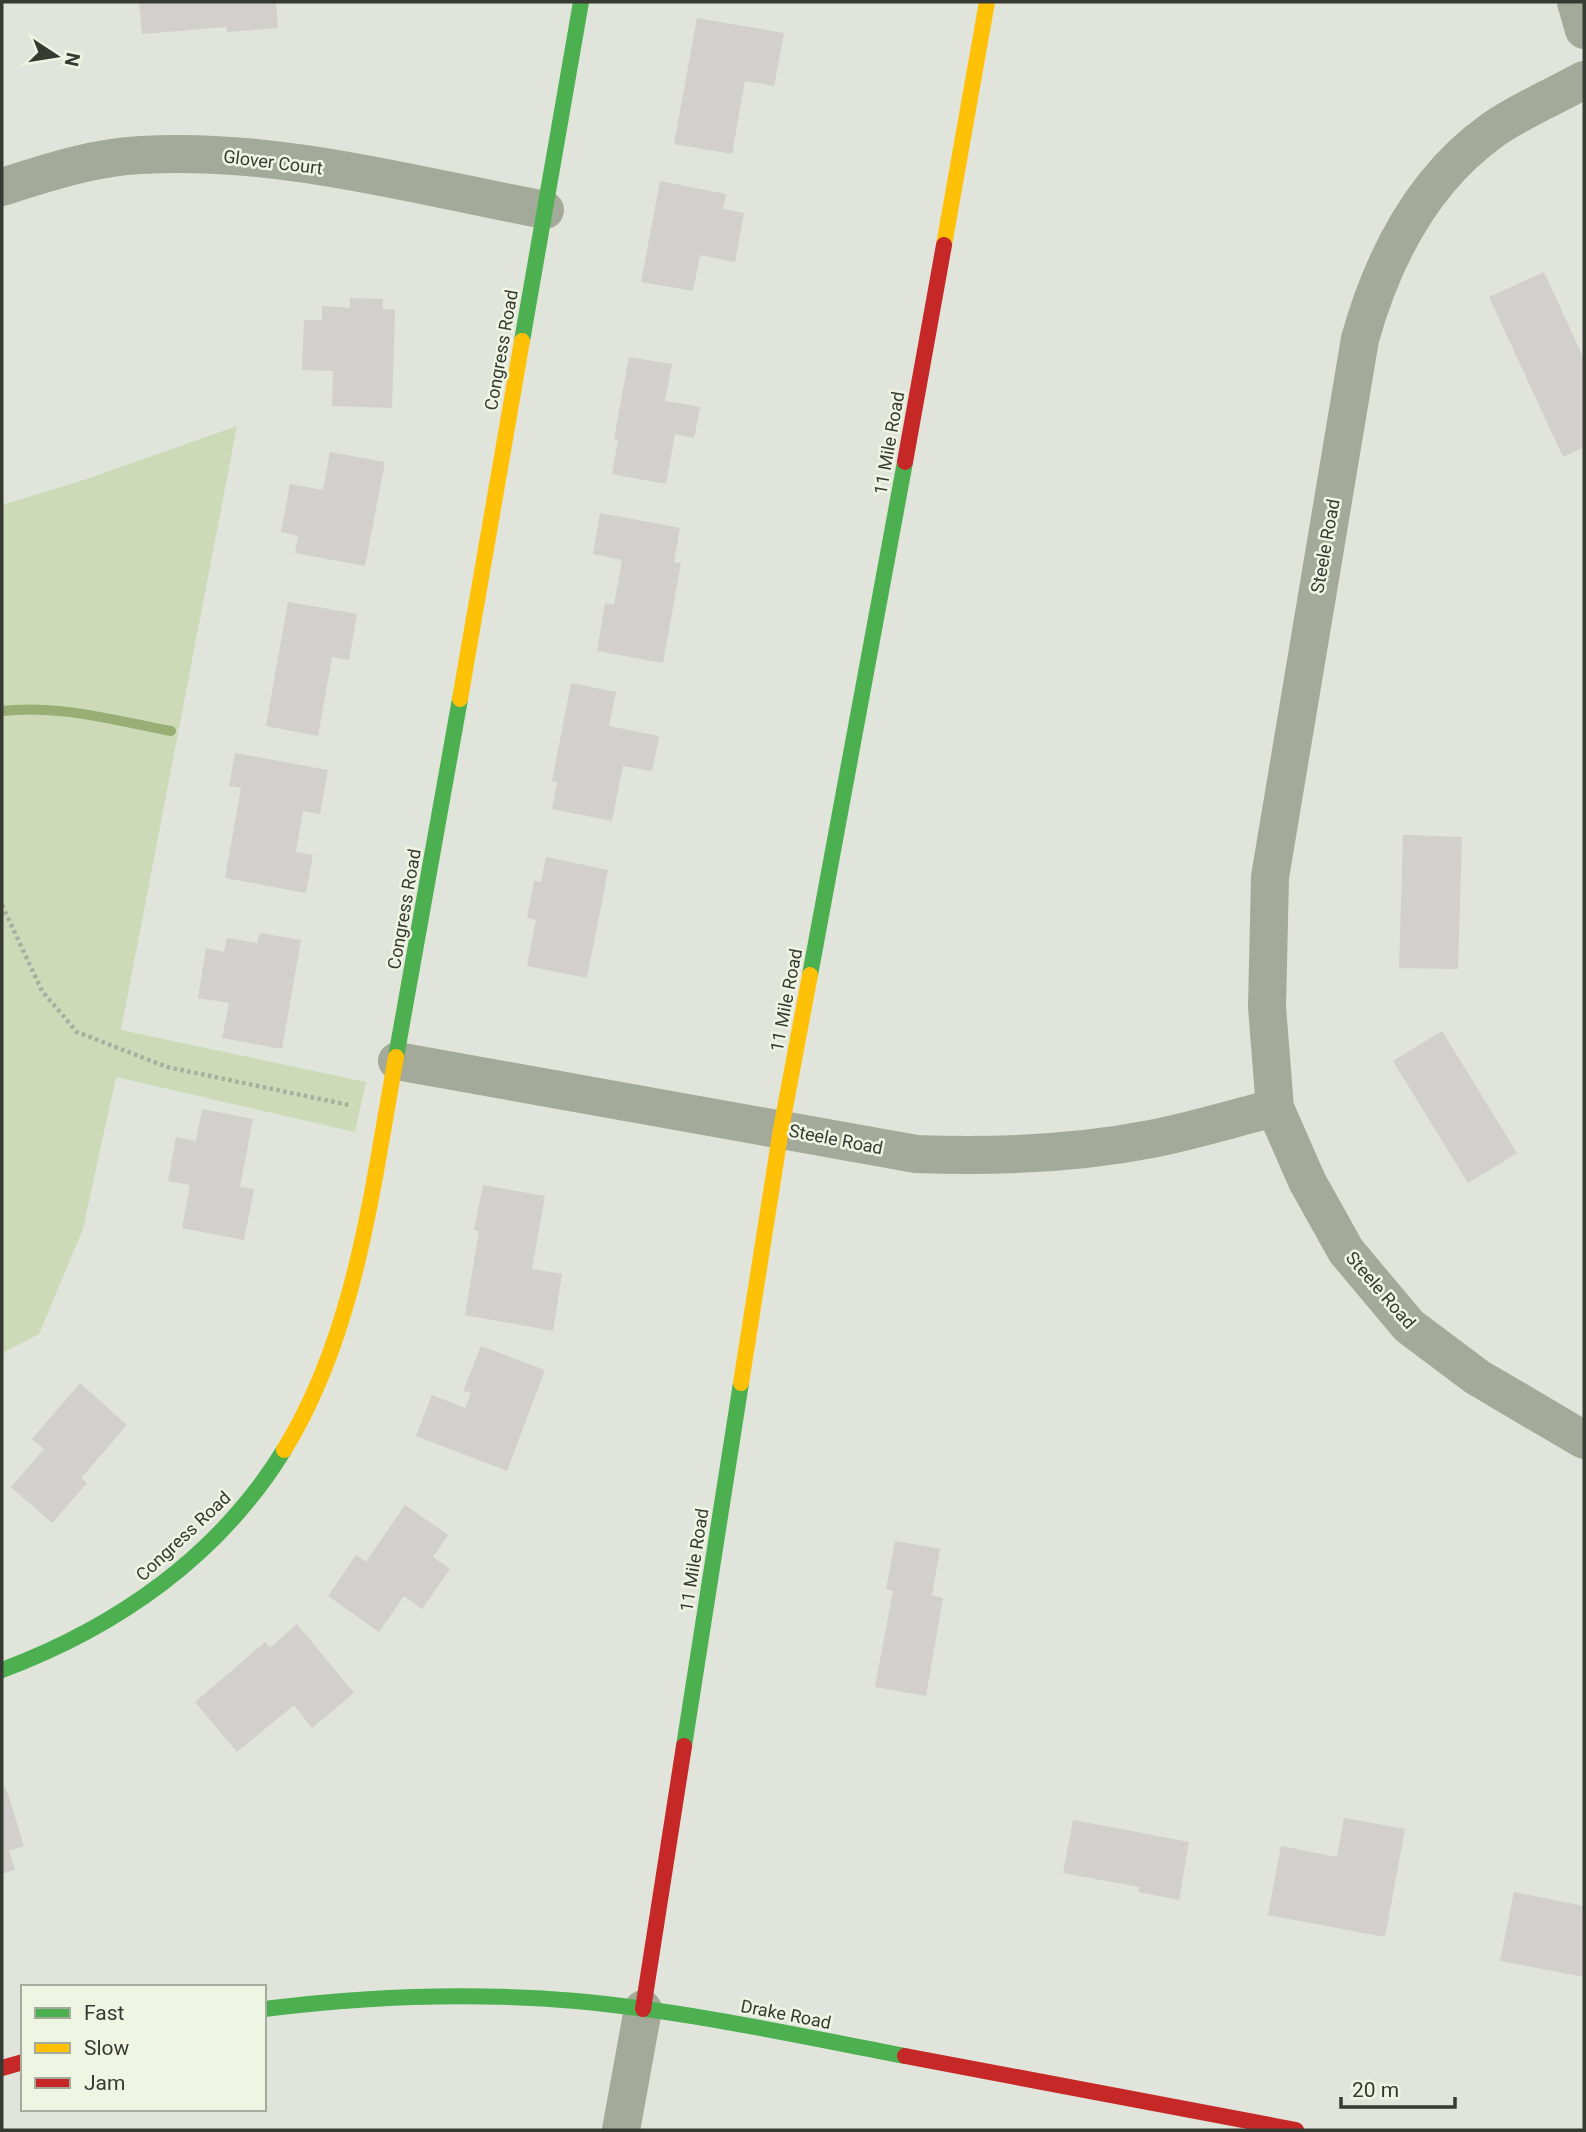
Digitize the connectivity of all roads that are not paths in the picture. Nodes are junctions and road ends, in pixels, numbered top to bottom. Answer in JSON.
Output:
{"nodes":[{"id":1,"x":581,"y":2,"type":"edge"},
{"id":2,"x":987,"y":2,"type":"edge"},
{"id":3,"x":1576,"y":2,"type":"edge"},
{"id":4,"x":1584,"y":30,"type":"edge"},
{"id":5,"x":1584,"y":80,"type":"edge"},
{"id":6,"x":2,"y":187,"type":"edge"},
{"id":7,"x":545,"y":210,"type":"junction"},
{"id":8,"x":397,"y":1061,"type":"junction"},
{"id":9,"x":1275,"y":1108,"type":"junction"},
{"id":10,"x":781,"y":1129,"type":"junction"},
{"id":11,"x":1584,"y":1440,"type":"edge"},
{"id":12,"x":2,"y":1670,"type":"edge"},
{"id":13,"x":266,"y":2009,"type":"edge"},
{"id":14,"x":643,"y":2009,"type":"junction"},
{"id":15,"x":21,"y":2063,"type":"edge"},
{"id":16,"x":2,"y":2068,"type":"edge"},
{"id":17,"x":621,"y":2130,"type":"edge"},
{"id":18,"x":1296,"y":2130,"type":"edge"}],
"edges":[{"from":1,"to":7,"type":"street","name":"Congress Road"},
{"from":2,"to":10,"type":"street","name":"11 Mile Road"},
{"from":3,"to":4,"type":"street"},
{"from":5,"to":9,"type":"street","name":"Steele Road"},
{"from":6,"to":7,"type":"street","name":"Glover Court"},
{"from":7,"to":8,"type":"street","name":"Congress Road"},
{"from":8,"to":10,"type":"street","name":"Steele Road"},
{"from":8,"to":12,"type":"street","name":"Congress Road"},
{"from":9,"to":10,"type":"street","name":"Steele Road"},
{"from":9,"to":11,"type":"street","name":"Steele Road"},
{"from":10,"to":14,"type":"street","name":"11 Mile Road"},
{"from":13,"to":14,"type":"street","name":"Drake Road"},
{"from":14,"to":17,"type":"street"},
{"from":14,"to":18,"type":"street","name":"Drake Road"},
{"from":15,"to":16,"type":"street"}]}
